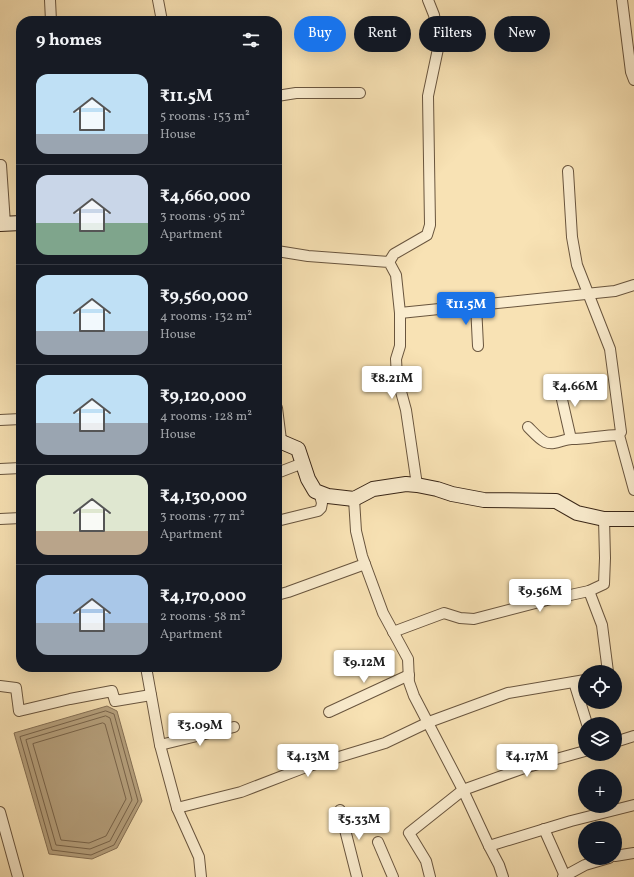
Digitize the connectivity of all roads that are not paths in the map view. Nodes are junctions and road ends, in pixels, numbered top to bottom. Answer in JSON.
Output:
{"nodes":[{"id":1,"x":50,"y":0,"type":"edge"},
{"id":2,"x":158,"y":0,"type":"edge"},
{"id":3,"x":428,"y":0,"type":"edge"},
{"id":4,"x":622,"y":0,"type":"edge"},
{"id":5,"x":51,"y":16,"type":"edge"},
{"id":6,"x":161,"y":16,"type":"edge"},
{"id":7,"x":634,"y":80,"type":"edge"},
{"id":8,"x":360,"y":93,"type":"dead end"},
{"id":9,"x":282,"y":95,"type":"edge"},
{"id":10,"x":1,"y":165,"type":"edge"},
{"id":11,"x":568,"y":171,"type":"dead end"},
{"id":12,"x":16,"y":223,"type":"edge"},
{"id":13,"x":3,"y":224,"type":"edge"},
{"id":14,"x":282,"y":252,"type":"edge"},
{"id":15,"x":389,"y":262,"type":"junction"},
{"id":16,"x":634,"y":285,"type":"edge"},
{"id":17,"x":588,"y":294,"type":"junction"},
{"id":18,"x":476,"y":305,"type":"junction"},
{"id":19,"x":400,"y":313,"type":"junction"},
{"id":20,"x":478,"y":346,"type":"dead end"},
{"id":21,"x":558,"y":382,"type":"dead end"},
{"id":22,"x":16,"y":419,"type":"edge"},
{"id":23,"x":0,"y":420,"type":"edge"},
{"id":24,"x":528,"y":427,"type":"dead end"},
{"id":25,"x":618,"y":435,"type":"junction"},
{"id":26,"x":571,"y":439,"type":"junction"},
{"id":27,"x":282,"y":441,"type":"edge"},
{"id":28,"x":303,"y":463,"type":"junction"},
{"id":29,"x":16,"y":468,"type":"edge"},
{"id":30,"x":0,"y":469,"type":"edge"},
{"id":31,"x":282,"y":471,"type":"edge"},
{"id":32,"x":417,"y":485,"type":"junction"},
{"id":33,"x":634,"y":490,"type":"edge"},
{"id":34,"x":319,"y":492,"type":"junction"},
{"id":35,"x":354,"y":500,"type":"junction"},
{"id":36,"x":16,"y":518,"type":"edge"},
{"id":37,"x":0,"y":519,"type":"edge"},
{"id":38,"x":604,"y":519,"type":"junction"},
{"id":39,"x":634,"y":519,"type":"edge"},
{"id":40,"x":282,"y":521,"type":"edge"},
{"id":41,"x":365,"y":564,"type":"junction"},
{"id":42,"x":589,"y":590,"type":"junction"},
{"id":43,"x":282,"y":594,"type":"edge"},
{"id":44,"x":394,"y":632,"type":"junction"},
{"id":45,"x":607,"y":665,"type":"edge"},
{"id":46,"x":147,"y":672,"type":"edge"},
{"id":47,"x":409,"y":675,"type":"junction"},
{"id":48,"x":578,"y":681,"type":"edge"},
{"id":49,"x":574,"y":682,"type":"junction"},
{"id":50,"x":0,"y":686,"type":"edge"},
{"id":51,"x":151,"y":695,"type":"junction"},
{"id":52,"x":329,"y":712,"type":"dead end"},
{"id":53,"x":585,"y":717,"type":"edge"},
{"id":54,"x":429,"y":722,"type":"junction"},
{"id":55,"x":234,"y":727,"type":"dead end"},
{"id":56,"x":634,"y":736,"type":"edge"},
{"id":57,"x":622,"y":740,"type":"edge"},
{"id":58,"x":160,"y":745,"type":"junction"},
{"id":59,"x":578,"y":753,"type":"edge"},
{"id":60,"x":463,"y":790,"type":"junction"},
{"id":61,"x":634,"y":805,"type":"edge"},
{"id":62,"x":177,"y":808,"type":"junction"},
{"id":63,"x":340,"y":810,"type":"dead end"},
{"id":64,"x":0,"y":812,"type":"edge"},
{"id":65,"x":544,"y":829,"type":"junction"},
{"id":66,"x":378,"y":842,"type":"dead end"},
{"id":67,"x":489,"y":846,"type":"junction"},
{"id":68,"x":634,"y":853,"type":"edge"},
{"id":69,"x":622,"y":855,"type":"edge"},
{"id":70,"x":585,"y":865,"type":"edge"},
{"id":71,"x":564,"y":876,"type":"edge"},
{"id":72,"x":18,"y":877,"type":"edge"},
{"id":73,"x":201,"y":877,"type":"edge"},
{"id":74,"x":356,"y":877,"type":"edge"},
{"id":75,"x":393,"y":877,"type":"edge"},
{"id":76,"x":430,"y":877,"type":"edge"},
{"id":77,"x":503,"y":877,"type":"edge"}],
"edges":[{"from":1,"to":5,"type":"street"},
{"from":2,"to":6,"type":"street"},
{"from":3,"to":15,"type":"street"},
{"from":4,"to":7,"type":"street"},
{"from":8,"to":9,"type":"street"},
{"from":10,"to":13,"type":"street"},
{"from":11,"to":17,"type":"street"},
{"from":12,"to":13,"type":"street"},
{"from":14,"to":15,"type":"street"},
{"from":15,"to":19,"type":"street"},
{"from":16,"to":17,"type":"street"},
{"from":17,"to":18,"type":"street"},
{"from":17,"to":25,"type":"street"},
{"from":18,"to":19,"type":"street"},
{"from":18,"to":20,"type":"street"},
{"from":19,"to":32,"type":"street"},
{"from":21,"to":26,"type":"street"},
{"from":22,"to":23,"type":"street"},
{"from":24,"to":26,"type":"street"},
{"from":25,"to":26,"type":"street"},
{"from":25,"to":33,"type":"street"},
{"from":27,"to":28,"type":"street"},
{"from":28,"to":31,"type":"street"},
{"from":28,"to":34,"type":"street"},
{"from":29,"to":30,"type":"street"},
{"from":32,"to":35,"type":"street"},
{"from":32,"to":38,"type":"street"},
{"from":34,"to":35,"type":"street"},
{"from":34,"to":40,"type":"street"},
{"from":35,"to":41,"type":"street"},
{"from":36,"to":37,"type":"street"},
{"from":38,"to":39,"type":"street"},
{"from":38,"to":42,"type":"street"},
{"from":41,"to":43,"type":"street"},
{"from":41,"to":44,"type":"street"},
{"from":42,"to":44,"type":"street"},
{"from":42,"to":45,"type":"street"},
{"from":44,"to":47,"type":"street"},
{"from":46,"to":51,"type":"street"},
{"from":47,"to":52,"type":"street"},
{"from":47,"to":54,"type":"street"},
{"from":48,"to":49,"type":"street"},
{"from":49,"to":53,"type":"street"},
{"from":49,"to":54,"type":"street"},
{"from":50,"to":51,"type":"street"},
{"from":51,"to":58,"type":"street"},
{"from":54,"to":60,"type":"street"},
{"from":54,"to":62,"type":"street"},
{"from":55,"to":58,"type":"street"},
{"from":56,"to":57,"type":"street"},
{"from":58,"to":62,"type":"street"},
{"from":59,"to":60,"type":"street"},
{"from":60,"to":67,"type":"street"},
{"from":60,"to":76,"type":"street"},
{"from":61,"to":65,"type":"street"},
{"from":62,"to":73,"type":"street"},
{"from":63,"to":74,"type":"street"},
{"from":64,"to":72,"type":"street"},
{"from":65,"to":67,"type":"street"},
{"from":65,"to":71,"type":"street"},
{"from":66,"to":75,"type":"street"},
{"from":67,"to":77,"type":"street"},
{"from":68,"to":69,"type":"street"},
{"from":70,"to":71,"type":"street"}]}
